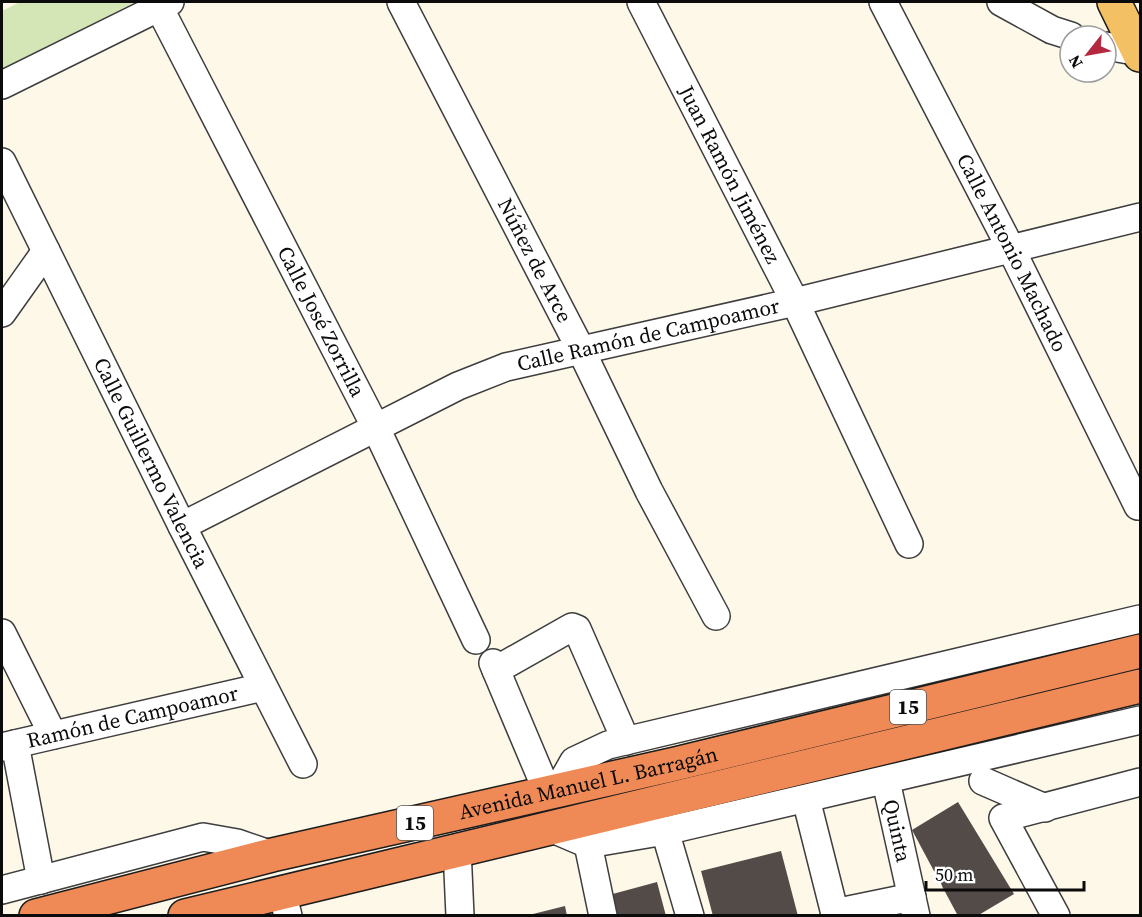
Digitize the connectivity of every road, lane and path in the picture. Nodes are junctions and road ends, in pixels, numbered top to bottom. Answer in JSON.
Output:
{"nodes":[{"id":1,"x":400,"y":2,"type":"edge"},
{"id":2,"x":641,"y":2,"type":"edge"},
{"id":3,"x":883,"y":2,"type":"edge"},
{"id":4,"x":1001,"y":2,"type":"edge"},
{"id":5,"x":1114,"y":2,"type":"edge"},
{"id":6,"x":165,"y":4,"type":"edge"},
{"id":7,"x":1058,"y":32,"type":"edge"},
{"id":8,"x":1118,"y":48,"type":"edge"},
{"id":9,"x":1140,"y":53,"type":"edge"},
{"id":10,"x":2,"y":85,"type":"edge"},
{"id":11,"x":2,"y":162,"type":"edge"},
{"id":12,"x":1140,"y":217,"type":"edge"},
{"id":13,"x":1010,"y":247,"type":"junction"},
{"id":14,"x":46,"y":251,"type":"junction"},
{"id":15,"x":795,"y":302,"type":"junction"},
{"id":16,"x":2,"y":313,"type":"edge"},
{"id":17,"x":579,"y":348,"type":"junction"},
{"id":18,"x":375,"y":426,"type":"junction"},
{"id":19,"x":1138,"y":506,"type":"dead end"},
{"id":20,"x":182,"y":526,"type":"junction"},
{"id":21,"x":909,"y":544,"type":"dead end"},
{"id":22,"x":716,"y":616,"type":"dead end"},
{"id":23,"x":1140,"y":619,"type":"edge"},
{"id":24,"x":2,"y":633,"type":"edge"},
{"id":25,"x":476,"y":640,"type":"dead end"},
{"id":26,"x":1140,"y":651,"type":"edge"},
{"id":27,"x":1140,"y":686,"type":"edge"},
{"id":28,"x":263,"y":687,"type":"junction"},
{"id":29,"x":1140,"y":720,"type":"edge"},
{"id":30,"x":53,"y":735,"type":"junction"},
{"id":31,"x":626,"y":741,"type":"junction"},
{"id":32,"x":8,"y":745,"type":"edge"},
{"id":33,"x":303,"y":764,"type":"dead end"},
{"id":34,"x":977,"y":770,"type":"junction"},
{"id":35,"x":886,"y":781,"type":"junction"},
{"id":36,"x":1140,"y":782,"type":"edge"},
{"id":37,"x":552,"y":790,"type":"junction"},
{"id":38,"x":806,"y":799,"type":"junction"},
{"id":39,"x":1045,"y":808,"type":"junction"},
{"id":40,"x":1003,"y":818,"type":"junction"},
{"id":41,"x":548,"y":827,"type":"junction"},
{"id":42,"x":665,"y":831,"type":"junction"},
{"id":43,"x":588,"y":843,"type":"junction"},
{"id":44,"x":457,"y":849,"type":"junction"},
{"id":45,"x":272,"y":855,"type":"junction"},
{"id":46,"x":41,"y":880,"type":"junction"},
{"id":47,"x":2,"y":890,"type":"edge"},
{"id":48,"x":285,"y":903,"type":"edge"},
{"id":49,"x":914,"y":906,"type":"edge"},
{"id":50,"x":1047,"y":912,"type":"edge"},
{"id":51,"x":36,"y":915,"type":"edge"},
{"id":52,"x":185,"y":915,"type":"edge"},
{"id":53,"x":258,"y":915,"type":"edge"},
{"id":54,"x":460,"y":915,"type":"edge"},
{"id":55,"x":603,"y":915,"type":"edge"},
{"id":56,"x":690,"y":915,"type":"edge"}],
"edges":[{"from":1,"to":17,"type":"street","name":"Núñez de Arce"},
{"from":2,"to":15,"type":"street","name":"Juan Ramón Jiménez"},
{"from":3,"to":13,"type":"street","name":"Calle Antonio Machado"},
{"from":4,"to":7,"type":"street"},
{"from":5,"to":9,"type":"main road"},
{"from":6,"to":10,"type":"street"},
{"from":6,"to":18,"type":"street","name":"Calle José Zorrilla"},
{"from":8,"to":9,"type":"street"},
{"from":11,"to":14,"type":"street","name":"Calle Guillermo Valencia"},
{"from":12,"to":13,"type":"street","name":"Calle Ramón de Campoamor"},
{"from":13,"to":15,"type":"street","name":"Calle Ramón de Campoamor"},
{"from":13,"to":19,"type":"street","name":"Calle Antonio Machado"},
{"from":14,"to":16,"type":"street"},
{"from":14,"to":20,"type":"street","name":"Calle Guillermo Valencia"},
{"from":15,"to":17,"type":"street","name":"Calle Ramón de Campoamor"},
{"from":15,"to":21,"type":"street","name":"Juan Ramón Jiménez"},
{"from":17,"to":18,"type":"street","name":"Calle Ramón de Campoamor"},
{"from":17,"to":22,"type":"street","name":"Núñez de Arce"},
{"from":18,"to":20,"type":"street","name":"Calle Ramón de Campoamor"},
{"from":18,"to":25,"type":"street","name":"Calle José Zorrilla"},
{"from":20,"to":28,"type":"street","name":"Calle Guillermo Valencia"},
{"from":23,"to":31,"type":"street"},
{"from":24,"to":30,"type":"street"},
{"from":26,"to":37,"type":"highway","name":"Avenida Manuel L. Barragán","number":"15"},
{"from":27,"to":41,"type":"highway","name":"Avenida Manuel L. Barragán","number":"15"},
{"from":28,"to":30,"type":"street","name":"Ramón de Campoamor"},
{"from":28,"to":33,"type":"street","name":"Calle Guillermo Valencia"},
{"from":29,"to":34,"type":"street"},
{"from":30,"to":32,"type":"street","name":"Ramón de Campoamor"},
{"from":31,"to":37,"type":"street"},
{"from":31,"to":37,"type":"street"},
{"from":32,"to":46,"type":"street"},
{"from":34,"to":35,"type":"street"},
{"from":34,"to":39,"type":"street"},
{"from":34,"to":40,"type":"street"},
{"from":35,"to":38,"type":"street"},
{"from":35,"to":49,"type":"street","name":"Quinta"},
{"from":36,"to":39,"type":"street"},
{"from":37,"to":45,"type":"highway","name":"Avenida Manuel L. Barragán","number":"15"},
{"from":38,"to":42,"type":"street"},
{"from":38,"to":49,"type":"street"},
{"from":39,"to":40,"type":"street"},
{"from":40,"to":50,"type":"street"},
{"from":41,"to":43,"type":"street"},
{"from":41,"to":44,"type":"highway","name":"Avenida Manuel L. Barragán","number":"15"},
{"from":42,"to":43,"type":"street"},
{"from":42,"to":56,"type":"street"},
{"from":43,"to":55,"type":"street"},
{"from":44,"to":48,"type":"highway","name":"Avenida Manuel L. Barragán","number":"15"},
{"from":44,"to":54,"type":"street"},
{"from":45,"to":46,"type":"street"},
{"from":45,"to":51,"type":"highway","name":"Avenida Manuel L. Barragán","number":"15"},
{"from":46,"to":47,"type":"street"},
{"from":48,"to":52,"type":"highway","name":"Avenida Manuel L. Barragán","number":"15"},
{"from":48,"to":53,"type":"street"}]}
